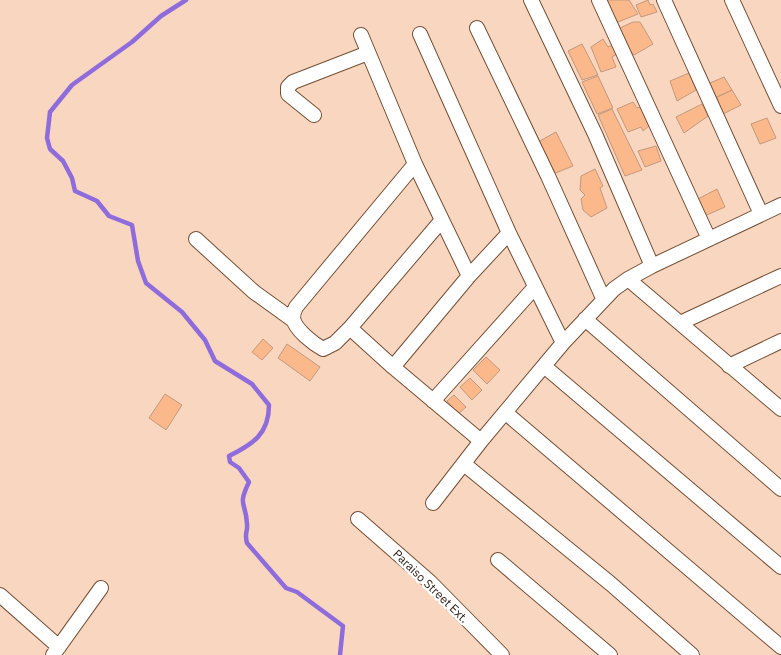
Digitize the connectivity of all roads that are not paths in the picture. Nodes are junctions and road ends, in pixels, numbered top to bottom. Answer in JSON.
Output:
{"nodes":[{"id":1,"x":531,"y":0,"type":"edge"},
{"id":2,"x":599,"y":0,"type":"edge"},
{"id":3,"x":664,"y":0,"type":"edge"},
{"id":4,"x":732,"y":0,"type":"edge"},
{"id":5,"x":477,"y":28,"type":"dead end"},
{"id":6,"x":420,"y":34,"type":"dead end"},
{"id":7,"x":361,"y":35,"type":"dead end"},
{"id":8,"x":368,"y":53,"type":"junction"},
{"id":9,"x":781,"y":106,"type":"edge"},
{"id":10,"x":314,"y":115,"type":"dead end"},
{"id":11,"x":416,"y":164,"type":"junction"},
{"id":12,"x":781,"y":205,"type":"edge"},
{"id":13,"x":761,"y":214,"type":"junction"},
{"id":14,"x":442,"y":220,"type":"junction"},
{"id":15,"x":509,"y":233,"type":"junction"},
{"id":16,"x":196,"y":239,"type":"dead end"},
{"id":17,"x":709,"y":239,"type":"junction"},
{"id":18,"x":652,"y":266,"type":"junction"},
{"id":19,"x":469,"y":276,"type":"junction"},
{"id":20,"x":781,"y":276,"type":"edge"},
{"id":21,"x":628,"y":279,"type":"junction"},
{"id":22,"x":535,"y":287,"type":"junction"},
{"id":23,"x":603,"y":298,"type":"junction"},
{"id":24,"x":585,"y":318,"type":"junction"},
{"id":25,"x":293,"y":320,"type":"junction"},
{"id":26,"x":680,"y":323,"type":"junction"},
{"id":27,"x":350,"y":328,"type":"junction"},
{"id":28,"x":781,"y":341,"type":"edge"},
{"id":29,"x":563,"y":343,"type":"junction"},
{"id":30,"x":544,"y":366,"type":"junction"},
{"id":31,"x":729,"y":366,"type":"junction"},
{"id":32,"x":393,"y":367,"type":"junction"},
{"id":33,"x":434,"y":401,"type":"junction"},
{"id":34,"x":781,"y":408,"type":"edge"},
{"id":35,"x":506,"y":413,"type":"junction"},
{"id":36,"x":481,"y":441,"type":"junction"},
{"id":37,"x":464,"y":464,"type":"junction"},
{"id":38,"x":775,"y":476,"type":"edge"},
{"id":39,"x":781,"y":489,"type":"edge"},
{"id":40,"x":433,"y":503,"type":"dead end"},
{"id":41,"x":358,"y":519,"type":"dead end"},
{"id":42,"x":498,"y":560,"type":"dead end"},
{"id":43,"x":781,"y":567,"type":"edge"},
{"id":44,"x":101,"y":588,"type":"dead end"},
{"id":45,"x":0,"y":596,"type":"edge"},
{"id":46,"x":781,"y":647,"type":"edge"},
{"id":47,"x":56,"y":651,"type":"edge"},
{"id":48,"x":502,"y":655,"type":"edge"},
{"id":49,"x":610,"y":655,"type":"edge"},
{"id":50,"x":692,"y":655,"type":"edge"}],
"edges":[{"from":1,"to":18,"type":"street"},
{"from":2,"to":17,"type":"street"},
{"from":3,"to":13,"type":"street"},
{"from":4,"to":9,"type":"street"},
{"from":5,"to":23,"type":"street"},
{"from":6,"to":15,"type":"street"},
{"from":7,"to":8,"type":"street"},
{"from":8,"to":10,"type":"street"},
{"from":8,"to":11,"type":"street"},
{"from":11,"to":14,"type":"street"},
{"from":11,"to":25,"type":"street"},
{"from":12,"to":13,"type":"street"},
{"from":13,"to":17,"type":"street"},
{"from":14,"to":19,"type":"street"},
{"from":14,"to":27,"type":"street"},
{"from":15,"to":19,"type":"street"},
{"from":15,"to":22,"type":"street"},
{"from":16,"to":25,"type":"street"},
{"from":17,"to":18,"type":"street"},
{"from":18,"to":21,"type":"street"},
{"from":19,"to":32,"type":"street"},
{"from":20,"to":26,"type":"street"},
{"from":21,"to":23,"type":"street"},
{"from":21,"to":26,"type":"street"},
{"from":22,"to":29,"type":"street"},
{"from":22,"to":33,"type":"street"},
{"from":23,"to":24,"type":"street"},
{"from":24,"to":29,"type":"street"},
{"from":24,"to":38,"type":"street"},
{"from":25,"to":27,"type":"street"},
{"from":26,"to":31,"type":"street"},
{"from":27,"to":32,"type":"street"},
{"from":28,"to":31,"type":"street"},
{"from":29,"to":30,"type":"street"},
{"from":30,"to":35,"type":"street"},
{"from":30,"to":43,"type":"street"},
{"from":31,"to":34,"type":"street"},
{"from":32,"to":33,"type":"street"},
{"from":33,"to":36,"type":"street"},
{"from":35,"to":36,"type":"street"},
{"from":35,"to":46,"type":"street"},
{"from":36,"to":37,"type":"street"},
{"from":37,"to":40,"type":"street"},
{"from":37,"to":50,"type":"street"},
{"from":38,"to":39,"type":"street"},
{"from":41,"to":48,"type":"street","name":"Paraiso Street Ext."},
{"from":42,"to":49,"type":"street"},
{"from":44,"to":47,"type":"street"},
{"from":45,"to":47,"type":"street"}]}
